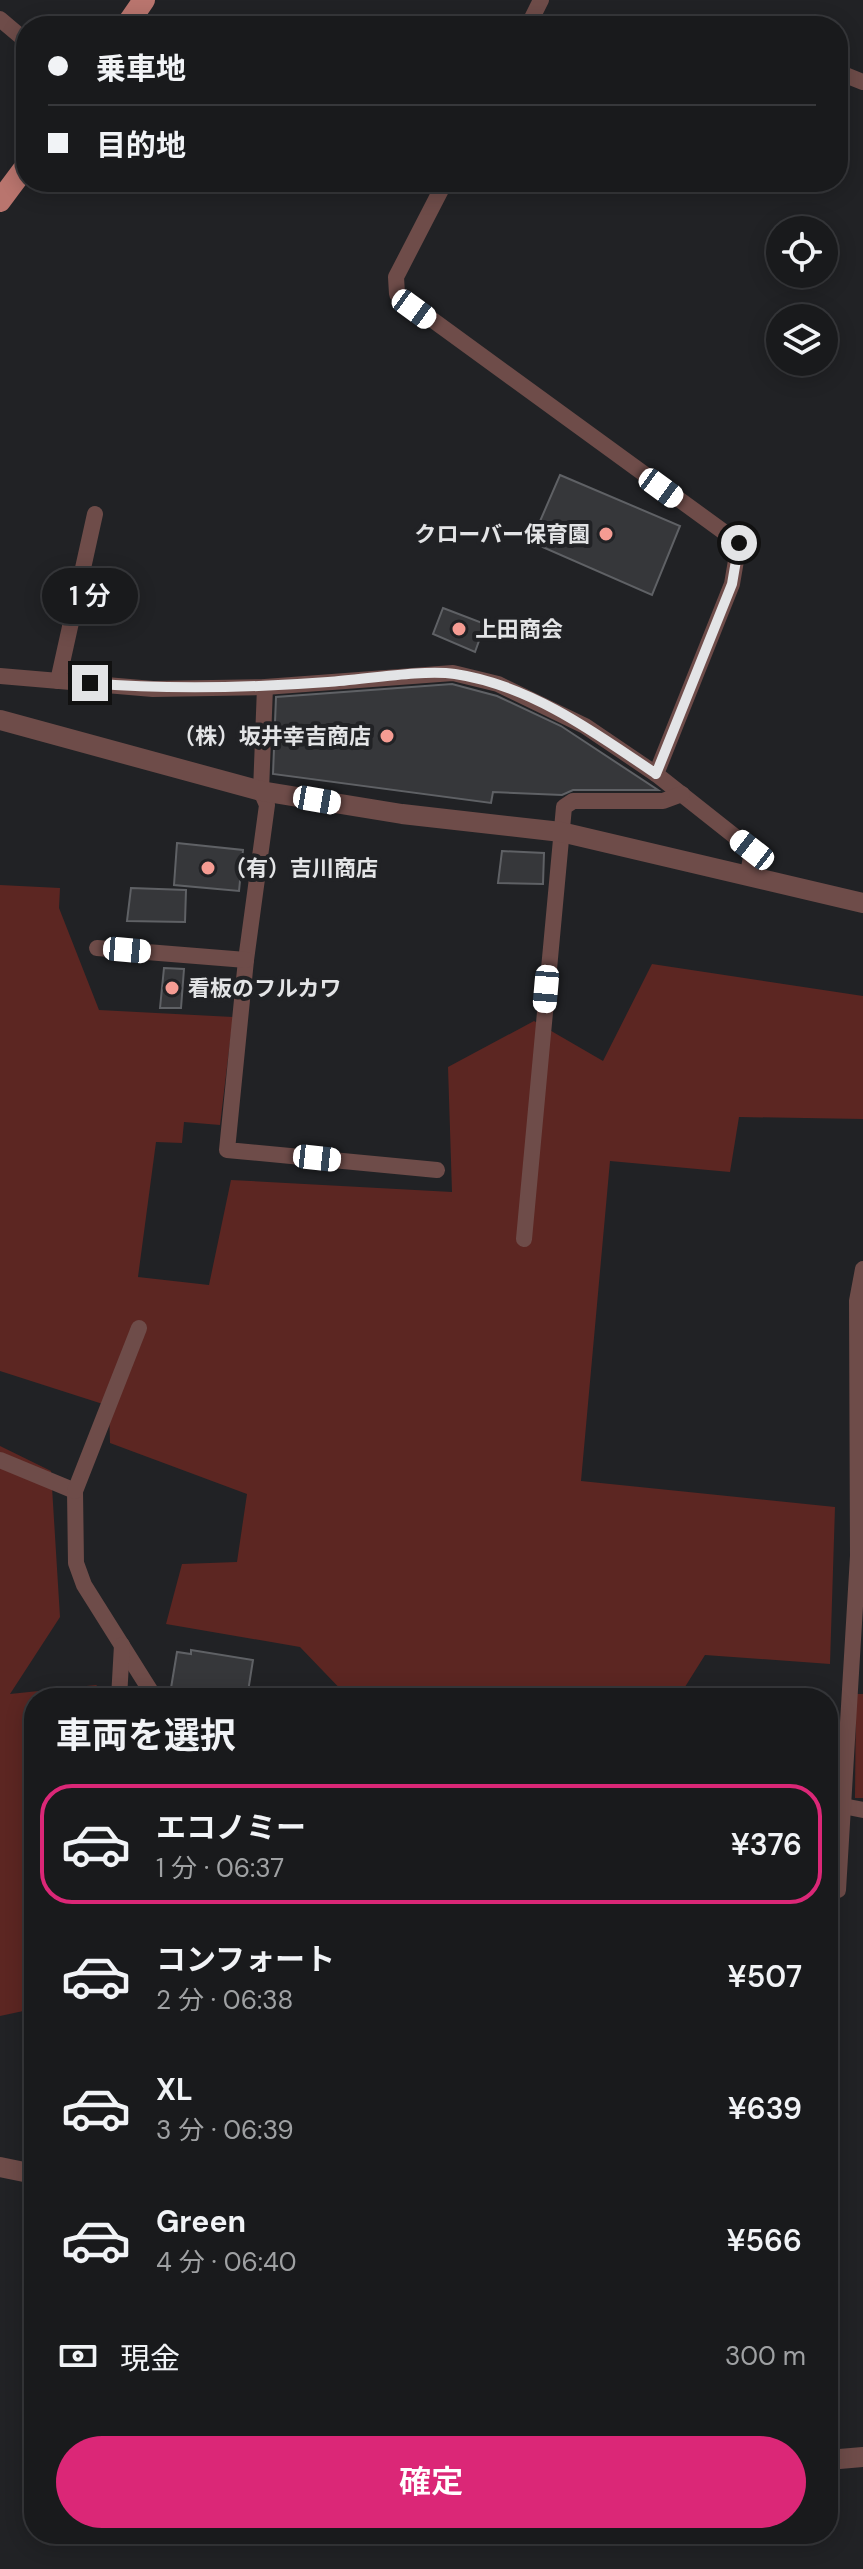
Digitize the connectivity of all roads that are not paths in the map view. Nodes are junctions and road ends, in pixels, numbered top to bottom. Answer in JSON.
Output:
{"nodes":[{"id":1,"x":0,"y":19,"type":"edge"},
{"id":2,"x":16,"y":33,"type":"edge"},
{"id":3,"x":16,"y":179,"type":"edge"},
{"id":4,"x":440,"y":192,"type":"edge"},
{"id":5,"x":0,"y":201,"type":"edge"},
{"id":6,"x":95,"y":514,"type":"dead end"},
{"id":7,"x":0,"y":676,"type":"edge"},
{"id":8,"x":58,"y":681,"type":"junction"},
{"id":9,"x":265,"y":687,"type":"junction"},
{"id":10,"x":0,"y":720,"type":"edge"},
{"id":11,"x":656,"y":774,"type":"junction"},
{"id":12,"x":261,"y":791,"type":"junction"},
{"id":13,"x":682,"y":794,"type":"junction"},
{"id":14,"x":561,"y":832,"type":"junction"},
{"id":15,"x":748,"y":875,"type":"junction"},
{"id":16,"x":863,"y":903,"type":"edge"},
{"id":17,"x":97,"y":948,"type":"dead end"},
{"id":18,"x":246,"y":960,"type":"junction"},
{"id":19,"x":437,"y":1170,"type":"dead end"},
{"id":20,"x":524,"y":1239,"type":"dead end"},
{"id":21,"x":863,"y":1269,"type":"edge"},
{"id":22,"x":139,"y":1328,"type":"dead end"},
{"id":23,"x":0,"y":1460,"type":"edge"},
{"id":24,"x":75,"y":1491,"type":"junction"},
{"id":25,"x":122,"y":1645,"type":"junction"},
{"id":26,"x":120,"y":1688,"type":"edge"},
{"id":27,"x":149,"y":1688,"type":"edge"},
{"id":28,"x":843,"y":1806,"type":"junction"},
{"id":29,"x":863,"y":1810,"type":"edge"},
{"id":30,"x":838,"y":1890,"type":"dead end"},
{"id":31,"x":0,"y":2167,"type":"edge"},
{"id":32,"x":24,"y":2172,"type":"edge"},
{"id":33,"x":863,"y":2457,"type":"edge"},
{"id":34,"x":838,"y":2459,"type":"edge"}],
"edges":[{"from":1,"to":2,"type":"street"},
{"from":3,"to":5,"type":"main road"},
{"from":4,"to":11,"type":"street"},
{"from":6,"to":8,"type":"street"},
{"from":7,"to":8,"type":"street"},
{"from":8,"to":9,"type":"street"},
{"from":9,"to":11,"type":"street"},
{"from":9,"to":12,"type":"street"},
{"from":10,"to":12,"type":"street"},
{"from":11,"to":13,"type":"street"},
{"from":12,"to":14,"type":"street"},
{"from":12,"to":18,"type":"street"},
{"from":13,"to":14,"type":"street"},
{"from":13,"to":15,"type":"street"},
{"from":14,"to":15,"type":"street"},
{"from":14,"to":20,"type":"street"},
{"from":15,"to":16,"type":"street"},
{"from":17,"to":18,"type":"street"},
{"from":18,"to":19,"type":"street"},
{"from":21,"to":28,"type":"street"},
{"from":22,"to":24,"type":"street"},
{"from":23,"to":24,"type":"street"},
{"from":24,"to":25,"type":"street"},
{"from":25,"to":26,"type":"street"},
{"from":25,"to":27,"type":"street"},
{"from":28,"to":29,"type":"street"},
{"from":28,"to":30,"type":"street"},
{"from":31,"to":32,"type":"street"},
{"from":33,"to":34,"type":"street"}]}
